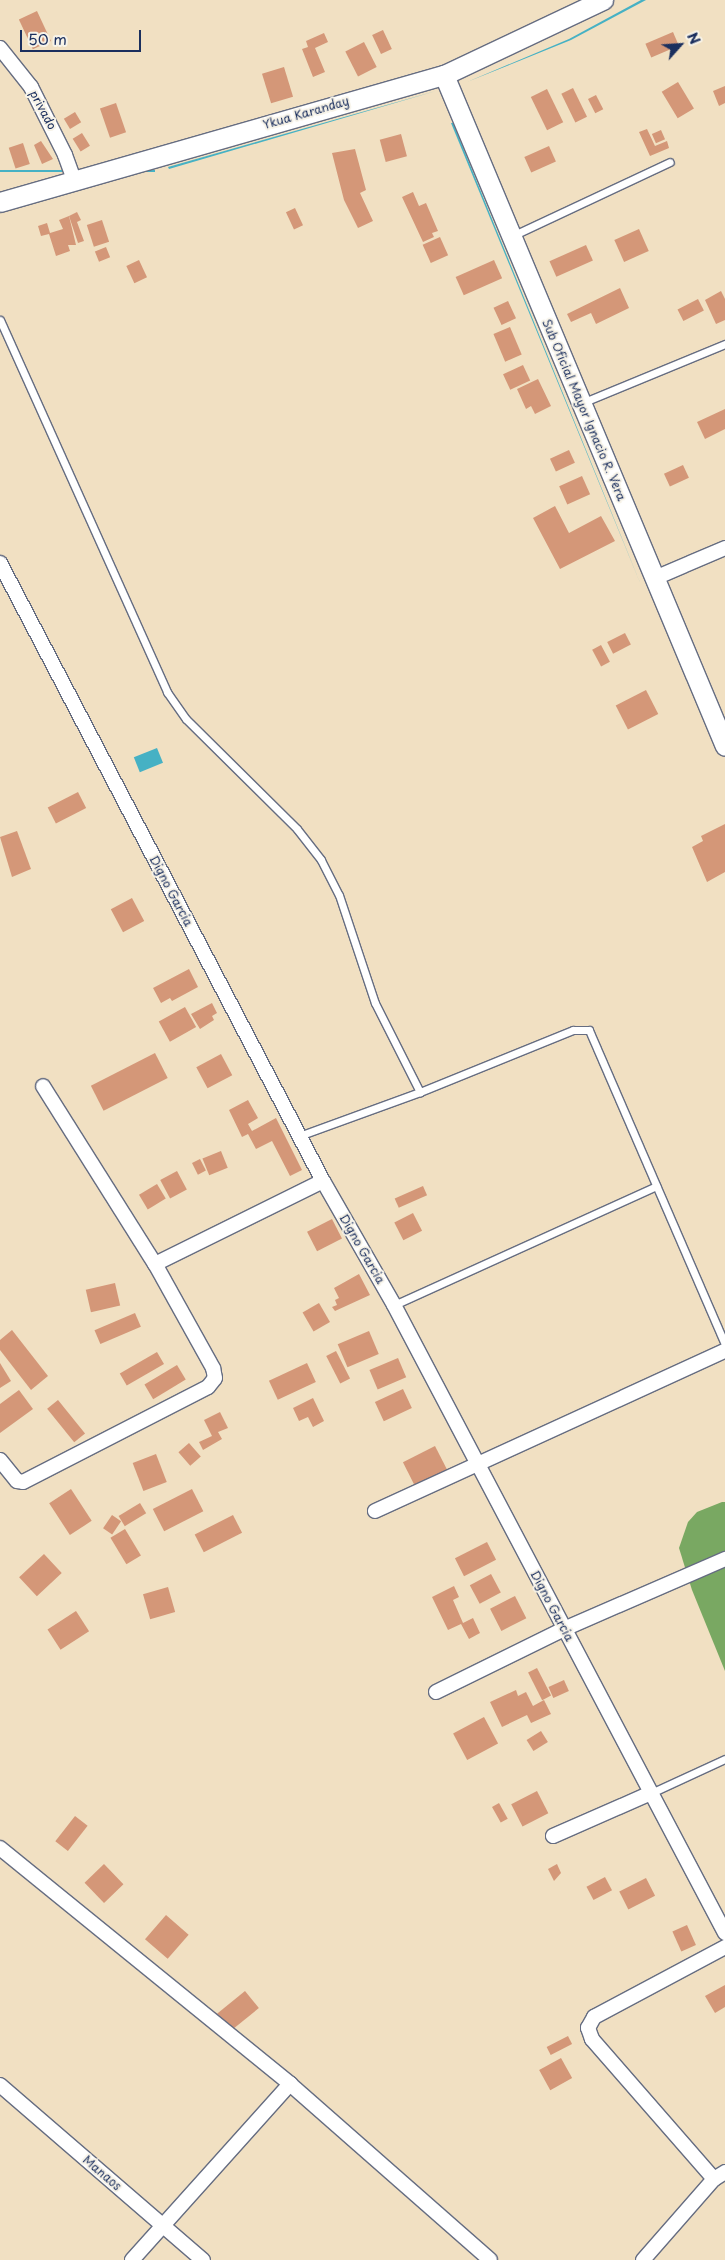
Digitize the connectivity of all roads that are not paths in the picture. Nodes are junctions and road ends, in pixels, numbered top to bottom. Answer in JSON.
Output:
{"nodes":[{"id":1,"x":603,"y":0,"type":"edge"},
{"id":2,"x":0,"y":48,"type":"edge"},
{"id":3,"x":444,"y":74,"type":"junction"},
{"id":4,"x":670,"y":162,"type":"dead end"},
{"id":5,"x":74,"y":180,"type":"junction"},
{"id":6,"x":0,"y":202,"type":"edge"},
{"id":7,"x":511,"y":236,"type":"junction"},
{"id":8,"x":0,"y":320,"type":"edge"},
{"id":9,"x":725,"y":344,"type":"edge"},
{"id":10,"x":581,"y":404,"type":"junction"},
{"id":11,"x":725,"y":548,"type":"edge"},
{"id":12,"x":0,"y":564,"type":"edge"},
{"id":13,"x":655,"y":578,"type":"junction"},
{"id":14,"x":725,"y":746,"type":"edge"},
{"id":15,"x":43,"y":1086,"type":"dead end"},
{"id":16,"x":420,"y":1092,"type":"junction"},
{"id":17,"x":299,"y":1136,"type":"junction"},
{"id":18,"x":323,"y":1181,"type":"junction"},
{"id":19,"x":656,"y":1186,"type":"junction"},
{"id":20,"x":155,"y":1264,"type":"junction"},
{"id":21,"x":394,"y":1305,"type":"junction"},
{"id":22,"x":725,"y":1345,"type":"edge"},
{"id":23,"x":725,"y":1352,"type":"edge"},
{"id":24,"x":0,"y":1460,"type":"edge"},
{"id":25,"x":478,"y":1464,"type":"junction"},
{"id":26,"x":375,"y":1511,"type":"dead end"},
{"id":27,"x":725,"y":1559,"type":"edge"},
{"id":28,"x":564,"y":1629,"type":"junction"},
{"id":29,"x":436,"y":1692,"type":"dead end"},
{"id":30,"x":725,"y":1758,"type":"edge"},
{"id":31,"x":651,"y":1793,"type":"junction"},
{"id":32,"x":553,"y":1836,"type":"dead end"},
{"id":33,"x":0,"y":1848,"type":"edge"},
{"id":34,"x":725,"y":1933,"type":"edge"},
{"id":35,"x":725,"y":1947,"type":"edge"},
{"id":36,"x":290,"y":2084,"type":"junction"},
{"id":37,"x":0,"y":2085,"type":"edge"},
{"id":38,"x":720,"y":2175,"type":"edge"},
{"id":39,"x":163,"y":2225,"type":"junction"},
{"id":40,"x":132,"y":2260,"type":"edge"},
{"id":41,"x":203,"y":2260,"type":"edge"},
{"id":42,"x":490,"y":2260,"type":"edge"},
{"id":43,"x":643,"y":2260,"type":"edge"}],
"edges":[{"from":1,"to":3,"type":"street","name":"Ykua Karanday"},
{"from":2,"to":5,"type":"street","name":"privado"},
{"from":3,"to":5,"type":"street","name":"Ykua Karanday"},
{"from":3,"to":7,"type":"street","name":"Sub Oficial Mayor Ignacio R. Vera"},
{"from":4,"to":7,"type":"lane"},
{"from":5,"to":6,"type":"street","name":"Ykua Karanday"},
{"from":7,"to":10,"type":"street","name":"Sub Oficial Mayor Ignacio R. Vera"},
{"from":8,"to":16,"type":"lane"},
{"from":9,"to":10,"type":"lane"},
{"from":10,"to":13,"type":"street","name":"Sub Oficial Mayor Ignacio R. Vera"},
{"from":11,"to":13,"type":"street"},
{"from":12,"to":17,"type":"street","name":"Digno Garcia"},
{"from":13,"to":14,"type":"street","name":"Sub Oficial Mayor Ignacio R. Vera"},
{"from":15,"to":20,"type":"street"},
{"from":16,"to":17,"type":"lane"},
{"from":16,"to":19,"type":"lane"},
{"from":17,"to":18,"type":"street","name":"Digno Garcia"},
{"from":18,"to":20,"type":"street"},
{"from":18,"to":21,"type":"street","name":"Digno Garcia"},
{"from":19,"to":21,"type":"lane"},
{"from":19,"to":22,"type":"lane"},
{"from":20,"to":24,"type":"street"},
{"from":21,"to":25,"type":"street","name":"Digno Garcia"},
{"from":23,"to":25,"type":"street"},
{"from":25,"to":26,"type":"street"},
{"from":25,"to":28,"type":"street","name":"Digno Garcia"},
{"from":27,"to":28,"type":"street"},
{"from":28,"to":29,"type":"street"},
{"from":28,"to":31,"type":"street","name":"Digno Garcia"},
{"from":30,"to":31,"type":"lane"},
{"from":31,"to":32,"type":"street"},
{"from":31,"to":34,"type":"street","name":"Digno Garcia"},
{"from":33,"to":36,"type":"street"},
{"from":35,"to":38,"type":"street"},
{"from":36,"to":39,"type":"street"},
{"from":36,"to":42,"type":"street"},
{"from":37,"to":39,"type":"street","name":"Manaos"},
{"from":38,"to":43,"type":"street"},
{"from":39,"to":40,"type":"street"},
{"from":39,"to":41,"type":"street","name":"Manaos"}]}
